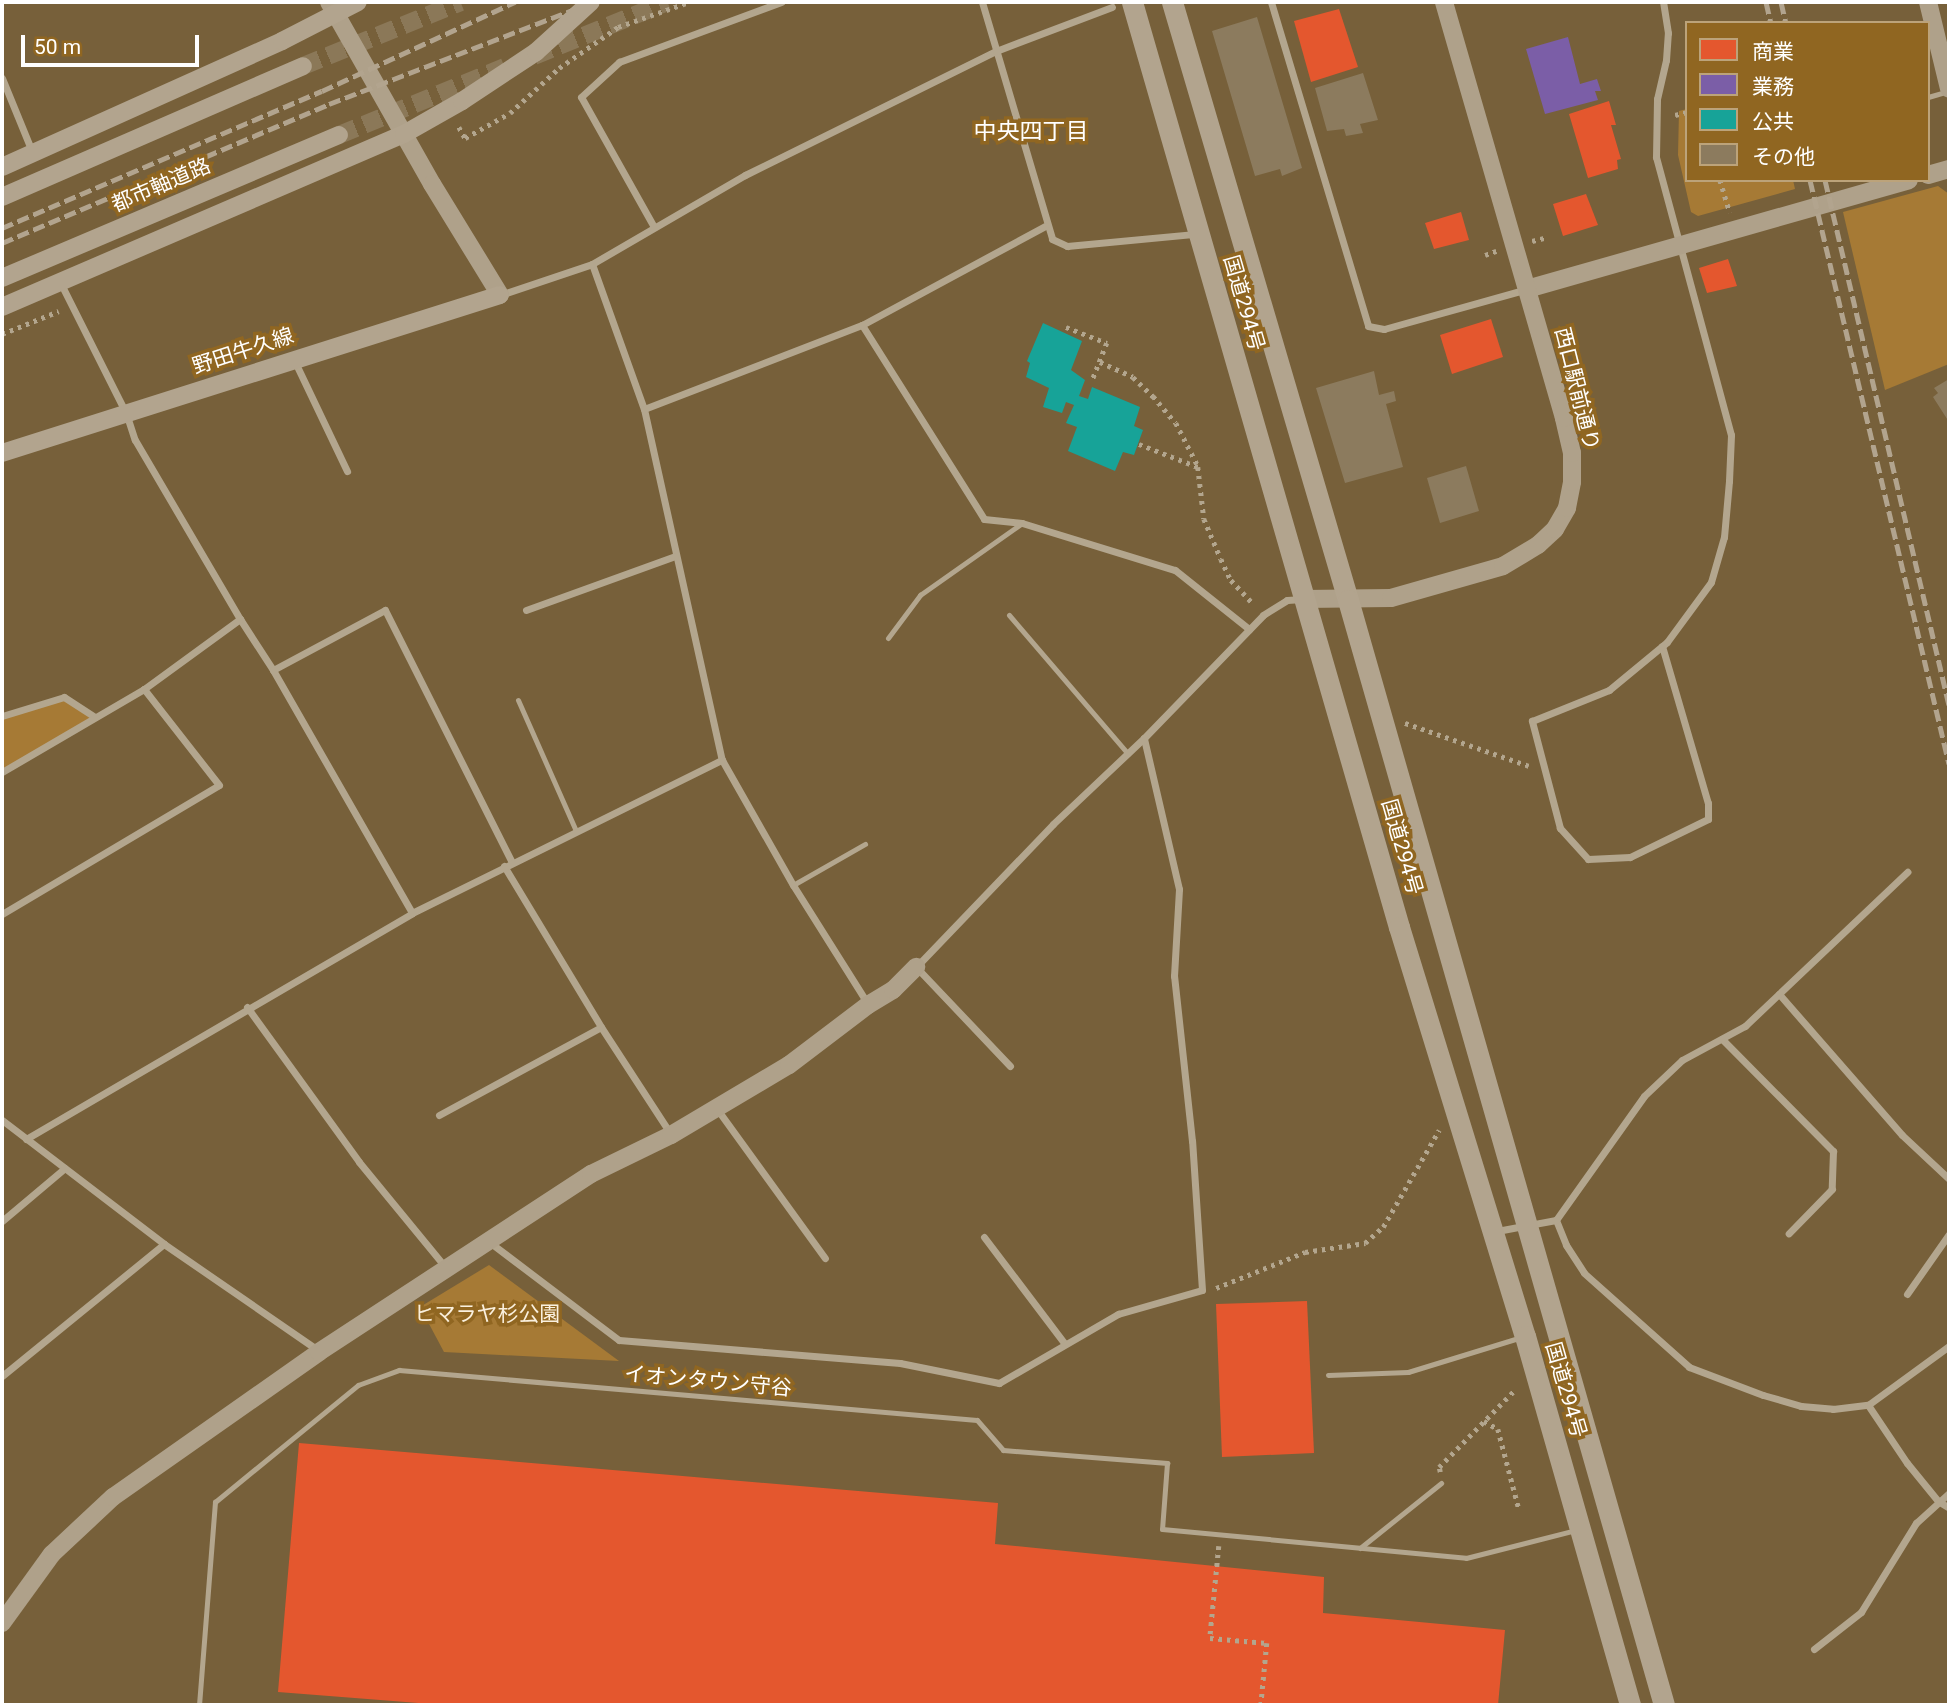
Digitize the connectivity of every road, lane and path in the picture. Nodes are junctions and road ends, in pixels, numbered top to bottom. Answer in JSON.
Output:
{"nodes":[{"id":1,"x":358,"y":2,"type":"edge"},
{"id":2,"x":592,"y":2,"type":"edge"},
{"id":3,"x":689,"y":2,"type":"edge"},
{"id":4,"x":781,"y":2,"type":"edge"},
{"id":5,"x":982,"y":2,"type":"edge"},
{"id":6,"x":1172,"y":2,"type":"edge"},
{"id":7,"x":1271,"y":2,"type":"edge"},
{"id":8,"x":1444,"y":2,"type":"edge"},
{"id":9,"x":1663,"y":2,"type":"edge"},
{"id":10,"x":1928,"y":2,"type":"edge"},
{"id":11,"x":1122,"y":5,"type":"edge"},
{"id":12,"x":332,"y":8,"type":"edge"},
{"id":13,"x":1944,"y":43,"type":"edge"},
{"id":14,"x":996,"y":51,"type":"junction"},
{"id":15,"x":303,"y":66,"type":"tunnel mouth"},
{"id":16,"x":2,"y":78,"type":"edge"},
{"id":17,"x":1949,"y":90,"type":"edge"},
{"id":18,"x":1930,"y":96,"type":"edge"},
{"id":19,"x":1656,"y":113,"type":"junction"},
{"id":20,"x":1685,"y":113,"type":"edge"},
{"id":21,"x":1675,"y":116,"type":"junction"},
{"id":22,"x":1674,"y":125,"type":"dead end"},
{"id":23,"x":459,"y":127,"type":"dead end"},
{"id":24,"x":404,"y":134,"type":"junction"},
{"id":25,"x":339,"y":135,"type":"tunnel mouth"},
{"id":26,"x":33,"y":154,"type":"junction"},
{"id":27,"x":2,"y":167,"type":"edge"},
{"id":28,"x":1949,"y":169,"type":"edge"},
{"id":29,"x":1930,"y":174,"type":"edge"},
{"id":30,"x":1721,"y":182,"type":"edge"},
{"id":31,"x":1902,"y":182,"type":"edge"},
{"id":32,"x":2,"y":197,"type":"edge"},
{"id":33,"x":1730,"y":212,"type":"dead end"},
{"id":34,"x":1045,"y":226,"type":"junction"},
{"id":35,"x":654,"y":227,"type":"junction"},
{"id":36,"x":1199,"y":234,"type":"junction"},
{"id":37,"x":1679,"y":247,"type":"junction"},
{"id":38,"x":592,"y":264,"type":"junction"},
{"id":39,"x":2,"y":278,"type":"edge"},
{"id":40,"x":60,"y":282,"type":"junction"},
{"id":41,"x":1527,"y":289,"type":"junction"},
{"id":42,"x":500,"y":295,"type":"junction"},
{"id":43,"x":72,"y":306,"type":"junction"},
{"id":44,"x":2,"y":307,"type":"edge"},
{"id":45,"x":862,"y":325,"type":"junction"},
{"id":46,"x":1066,"y":327,"type":"dead end"},
{"id":47,"x":2,"y":334,"type":"edge"},
{"id":48,"x":293,"y":359,"type":"junction"},
{"id":49,"x":1100,"y":362,"type":"junction"},
{"id":50,"x":1092,"y":381,"type":"dead end"},
{"id":51,"x":644,"y":409,"type":"junction"},
{"id":52,"x":126,"y":413,"type":"junction"},
{"id":53,"x":1139,"y":444,"type":"dead end"},
{"id":54,"x":2,"y":453,"type":"edge"},
{"id":55,"x":1198,"y":467,"type":"junction"},
{"id":56,"x":347,"y":471,"type":"dead end"},
{"id":57,"x":1022,"y":523,"type":"junction"},
{"id":58,"x":675,"y":556,"type":"junction"},
{"id":59,"x":1304,"y":599,"type":"junction"},
{"id":60,"x":1348,"y":600,"type":"junction"},
{"id":61,"x":526,"y":610,"type":"dead end"},
{"id":62,"x":1009,"y":615,"type":"dead end"},
{"id":63,"x":1263,"y":615,"type":"junction"},
{"id":64,"x":240,"y":619,"type":"junction"},
{"id":65,"x":1249,"y":629,"type":"junction"},
{"id":66,"x":888,"y":638,"type":"dead end"},
{"id":67,"x":1662,"y":646,"type":"junction"},
{"id":68,"x":273,"y":670,"type":"junction"},
{"id":69,"x":144,"y":690,"type":"junction"},
{"id":70,"x":518,"y":699,"type":"dead end"},
{"id":71,"x":2,"y":716,"type":"edge"},
{"id":72,"x":96,"y":718,"type":"junction"},
{"id":73,"x":1401,"y":722,"type":"dead end"},
{"id":74,"x":1144,"y":738,"type":"junction"},
{"id":75,"x":1128,"y":754,"type":"junction"},
{"id":76,"x":722,"y":760,"type":"junction"},
{"id":77,"x":2,"y":772,"type":"edge"},
{"id":78,"x":1545,"y":772,"type":"junction"},
{"id":79,"x":576,"y":831,"type":"junction"},
{"id":80,"x":864,"y":844,"type":"dead end"},
{"id":81,"x":508,"y":864,"type":"junction"},
{"id":82,"x":1907,"y":872,"type":"dead end"},
{"id":83,"x":793,"y":885,"type":"junction"},
{"id":84,"x":412,"y":913,"type":"junction"},
{"id":85,"x":2,"y":914,"type":"edge"},
{"id":86,"x":916,"y":967,"type":"junction"},
{"id":87,"x":1779,"y":994,"type":"junction"},
{"id":88,"x":868,"y":1004,"type":"junction"},
{"id":89,"x":247,"y":1007,"type":"junction"},
{"id":90,"x":601,"y":1027,"type":"junction"},
{"id":91,"x":1722,"y":1039,"type":"junction"},
{"id":92,"x":1010,"y":1066,"type":"dead end"},
{"id":93,"x":716,"y":1108,"type":"junction"},
{"id":94,"x":439,"y":1115,"type":"dead end"},
{"id":95,"x":2,"y":1121,"type":"edge"},
{"id":96,"x":1441,"y":1128,"type":"dead end"},
{"id":97,"x":671,"y":1135,"type":"junction"},
{"id":98,"x":26,"y":1139,"type":"junction"},
{"id":99,"x":65,"y":1168,"type":"junction"},
{"id":100,"x":1949,"y":1179,"type":"edge"},
{"id":101,"x":1556,"y":1220,"type":"junction"},
{"id":102,"x":2,"y":1221,"type":"edge"},
{"id":103,"x":1526,"y":1225,"type":"junction"},
{"id":104,"x":1493,"y":1231,"type":"junction"},
{"id":105,"x":1789,"y":1233,"type":"dead end"},
{"id":106,"x":1949,"y":1234,"type":"edge"},
{"id":107,"x":984,"y":1237,"type":"dead end"},
{"id":108,"x":488,"y":1241,"type":"junction"},
{"id":109,"x":164,"y":1244,"type":"junction"},
{"id":110,"x":825,"y":1258,"type":"dead end"},
{"id":111,"x":446,"y":1268,"type":"junction"},
{"id":112,"x":1202,"y":1290,"type":"junction"},
{"id":113,"x":1907,"y":1294,"type":"dead end"},
{"id":114,"x":1525,"y":1336,"type":"junction"},
{"id":115,"x":1065,"y":1344,"type":"junction"},
{"id":116,"x":1949,"y":1346,"type":"edge"},
{"id":117,"x":319,"y":1352,"type":"junction"},
{"id":118,"x":1328,"y":1374,"type":"dead end"},
{"id":119,"x":2,"y":1376,"type":"edge"},
{"id":120,"x":1516,"y":1389,"type":"dead end"},
{"id":121,"x":1868,"y":1405,"type":"junction"},
{"id":122,"x":1484,"y":1421,"type":"junction"},
{"id":123,"x":1441,"y":1483,"type":"joint"},
{"id":124,"x":1949,"y":1493,"type":"edge"},
{"id":125,"x":1938,"y":1501,"type":"junction"},
{"id":126,"x":1949,"y":1508,"type":"edge"},
{"id":127,"x":1519,"y":1509,"type":"dead end"},
{"id":128,"x":1580,"y":1529,"type":"junction"},
{"id":129,"x":1360,"y":1548,"type":"junction"},
{"id":130,"x":1217,"y":1567,"type":"dead end"},
{"id":131,"x":2,"y":1623,"type":"edge"},
{"id":132,"x":1814,"y":1648,"type":"dead end"},
{"id":133,"x":199,"y":1705,"type":"edge"},
{"id":134,"x":1261,"y":1705,"type":"edge"},
{"id":135,"x":1630,"y":1705,"type":"edge"},
{"id":136,"x":1664,"y":1705,"type":"edge"}],
"edges":[{"from":1,"to":12,"type":"main road"},
{"from":2,"to":24,"type":"main road"},
{"from":3,"to":23,"type":"path"},
{"from":4,"to":35,"type":"street"},
{"from":5,"to":14,"type":"street"},
{"from":6,"to":60,"type":"highway","name":"国道294号"},
{"from":7,"to":41,"type":"street"},
{"from":8,"to":41,"type":"street","name":"西口駅前通り"},
{"from":9,"to":19,"type":"street"},
{"from":10,"to":13,"type":"street"},
{"from":11,"to":14,"type":"street"},
{"from":11,"to":36,"type":"highway","name":"国道294号"},
{"from":12,"to":24,"type":"street"},
{"from":12,"to":26,"type":"main road"},
{"from":13,"to":17,"type":"street"},
{"from":14,"to":34,"type":"street"},
{"from":14,"to":35,"type":"street"},
{"from":15,"to":32,"type":"main road"},
{"from":16,"to":26,"type":"street"},
{"from":17,"to":18,"type":"lane"},
{"from":19,"to":21,"type":"path"},
{"from":19,"to":37,"type":"street"},
{"from":20,"to":21,"type":"path"},
{"from":21,"to":22,"type":"path"},
{"from":24,"to":40,"type":"main road"},
{"from":24,"to":42,"type":"street"},
{"from":25,"to":39,"type":"main road","name":"都市軸道路"},
{"from":26,"to":27,"type":"main road"},
{"from":28,"to":29,"type":"street"},
{"from":30,"to":33,"type":"path"},
{"from":31,"to":37,"type":"street"},
{"from":34,"to":36,"type":"street"},
{"from":34,"to":45,"type":"street"},
{"from":35,"to":38,"type":"street"},
{"from":36,"to":59,"type":"highway","name":"国道294号"},
{"from":37,"to":41,"type":"street"},
{"from":37,"to":67,"type":"street"},
{"from":38,"to":42,"type":"street"},
{"from":38,"to":51,"type":"street"},
{"from":40,"to":43,"type":"street"},
{"from":40,"to":44,"type":"main road"},
{"from":41,"to":60,"type":"street","name":"西口駅前通り"},
{"from":42,"to":48,"type":"main road","name":"野田牛久線"},
{"from":43,"to":47,"type":"path"},
{"from":43,"to":52,"type":"street"},
{"from":45,"to":51,"type":"street"},
{"from":45,"to":57,"type":"street"},
{"from":46,"to":49,"type":"path"},
{"from":48,"to":52,"type":"main road","name":"野田牛久線"},
{"from":48,"to":56,"type":"street"},
{"from":49,"to":50,"type":"path"},
{"from":49,"to":55,"type":"path"},
{"from":51,"to":58,"type":"street"},
{"from":52,"to":54,"type":"main road","name":"野田牛久線"},
{"from":52,"to":64,"type":"street"},
{"from":53,"to":55,"type":"path"},
{"from":55,"to":63,"type":"path"},
{"from":57,"to":65,"type":"street"},
{"from":57,"to":66,"type":"lane"},
{"from":58,"to":61,"type":"street"},
{"from":58,"to":76,"type":"street"},
{"from":59,"to":60,"type":"street","name":"西口駅前通り"},
{"from":59,"to":63,"type":"street"},
{"from":59,"to":104,"type":"highway","name":"国道294号"},
{"from":60,"to":103,"type":"highway","name":"国道294号"},
{"from":62,"to":75,"type":"lane"},
{"from":63,"to":65,"type":"street"},
{"from":64,"to":68,"type":"street"},
{"from":64,"to":69,"type":"street"},
{"from":65,"to":74,"type":"street"},
{"from":67,"to":78,"type":"street"},
{"from":67,"to":78,"type":"street"},
{"from":68,"to":81,"type":"street"},
{"from":68,"to":84,"type":"street"},
{"from":69,"to":72,"type":"street"},
{"from":69,"to":85,"type":"street"},
{"from":70,"to":79,"type":"lane"},
{"from":71,"to":72,"type":"street"},
{"from":72,"to":77,"type":"street"},
{"from":73,"to":78,"type":"path"},
{"from":74,"to":75,"type":"street"},
{"from":74,"to":112,"type":"street"},
{"from":75,"to":86,"type":"street"},
{"from":76,"to":79,"type":"street"},
{"from":76,"to":83,"type":"street"},
{"from":79,"to":81,"type":"street"},
{"from":80,"to":83,"type":"lane"},
{"from":81,"to":84,"type":"street"},
{"from":81,"to":90,"type":"street"},
{"from":82,"to":87,"type":"street"},
{"from":83,"to":88,"type":"street"},
{"from":84,"to":89,"type":"street"},
{"from":86,"to":88,"type":"street"},
{"from":86,"to":92,"type":"street"},
{"from":87,"to":91,"type":"street"},
{"from":87,"to":100,"type":"street"},
{"from":88,"to":93,"type":"street"},
{"from":89,"to":98,"type":"street"},
{"from":89,"to":111,"type":"street"},
{"from":90,"to":94,"type":"street"},
{"from":90,"to":97,"type":"street"},
{"from":91,"to":101,"type":"street"},
{"from":91,"to":105,"type":"street"},
{"from":93,"to":97,"type":"street"},
{"from":93,"to":110,"type":"street"},
{"from":95,"to":98,"type":"street"},
{"from":96,"to":112,"type":"path"},
{"from":97,"to":108,"type":"street"},
{"from":98,"to":99,"type":"street"},
{"from":99,"to":102,"type":"street"},
{"from":99,"to":109,"type":"street"},
{"from":101,"to":103,"type":"street"},
{"from":101,"to":121,"type":"street"},
{"from":103,"to":104,"type":"street"},
{"from":103,"to":136,"type":"highway","name":"国道294号"},
{"from":104,"to":114,"type":"highway","name":"国道294号"},
{"from":106,"to":113,"type":"street"},
{"from":107,"to":115,"type":"street"},
{"from":108,"to":111,"type":"street"},
{"from":108,"to":115,"type":"street"},
{"from":109,"to":117,"type":"street"},
{"from":109,"to":119,"type":"street"},
{"from":111,"to":117,"type":"street"},
{"from":112,"to":115,"type":"street"},
{"from":114,"to":118,"type":"lane"},
{"from":114,"to":128,"type":"highway","name":"国道294号"},
{"from":116,"to":121,"type":"street"},
{"from":117,"to":131,"type":"street"},
{"from":120,"to":122,"type":"path"},
{"from":121,"to":125,"type":"street"},
{"from":122,"to":123,"type":"path"},
{"from":122,"to":127,"type":"path"},
{"from":123,"to":129,"type":"lane"},
{"from":124,"to":125,"type":"street"},
{"from":125,"to":126,"type":"street"},
{"from":125,"to":132,"type":"street"},
{"from":128,"to":129,"type":"lane","name":"イオンタウン守谷"},
{"from":128,"to":135,"type":"highway","name":"国道294号"},
{"from":129,"to":133,"type":"lane","name":"イオンタウン守谷"},
{"from":130,"to":134,"type":"path"}]}
